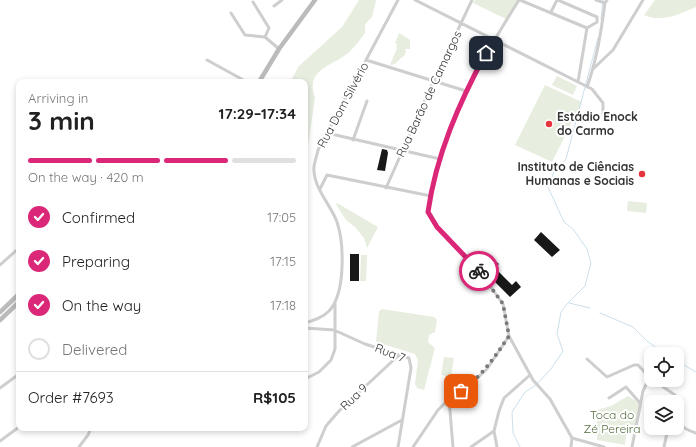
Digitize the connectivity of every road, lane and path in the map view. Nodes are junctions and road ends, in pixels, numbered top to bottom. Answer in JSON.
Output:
{"nodes":[{"id":1,"x":282,"y":0,"type":"edge"},
{"id":2,"x":315,"y":0,"type":"edge"},
{"id":3,"x":398,"y":0,"type":"edge"},
{"id":4,"x":415,"y":0,"type":"edge"},
{"id":5,"x":472,"y":0,"type":"edge"},
{"id":6,"x":519,"y":0,"type":"edge"},
{"id":7,"x":558,"y":0,"type":"edge"},
{"id":8,"x":596,"y":0,"type":"edge"},
{"id":9,"x":642,"y":0,"type":"edge"},
{"id":10,"x":606,"y":1,"type":"edge"},
{"id":11,"x":253,"y":2,"type":"dead end"},
{"id":12,"x":274,"y":6,"type":"dead end"},
{"id":13,"x":551,"y":12,"type":"junction"},
{"id":14,"x":231,"y":13,"type":"dead end"},
{"id":15,"x":462,"y":24,"type":"junction"},
{"id":16,"x":587,"y":28,"type":"junction"},
{"id":17,"x":265,"y":37,"type":"junction"},
{"id":18,"x":493,"y":40,"type":"junction"},
{"id":19,"x":279,"y":49,"type":"junction"},
{"id":20,"x":207,"y":60,"type":"dead end"},
{"id":21,"x":366,"y":60,"type":"junction"},
{"id":22,"x":593,"y":69,"type":"junction"},
{"id":23,"x":242,"y":79,"type":"edge"},
{"id":24,"x":261,"y":79,"type":"edge"},
{"id":25,"x":433,"y":82,"type":"junction"},
{"id":26,"x":578,"y":82,"type":"junction"},
{"id":27,"x":587,"y":87,"type":"junction"},
{"id":28,"x":466,"y":91,"type":"junction"},
{"id":29,"x":367,"y":101,"type":"dead end"},
{"id":30,"x":603,"y":115,"type":"dead end"},
{"id":31,"x":326,"y":133,"type":"junction"},
{"id":32,"x":353,"y":140,"type":"junction"},
{"id":33,"x":402,"y":151,"type":"junction"},
{"id":34,"x":440,"y":159,"type":"junction"},
{"id":35,"x":386,"y":188,"type":"junction"},
{"id":36,"x":320,"y":189,"type":"junction"},
{"id":37,"x":431,"y":196,"type":"junction"},
{"id":38,"x":16,"y":251,"type":"edge"},
{"id":39,"x":0,"y":266,"type":"edge"},
{"id":40,"x":16,"y":298,"type":"edge"},
{"id":41,"x":335,"y":302,"type":"junction"},
{"id":42,"x":16,"y":304,"type":"edge"},
{"id":43,"x":7,"y":310,"type":"junction"},
{"id":44,"x":0,"y":312,"type":"edge"},
{"id":45,"x":0,"y":320,"type":"edge"},
{"id":46,"x":308,"y":322,"type":"edge"},
{"id":47,"x":308,"y":328,"type":"edge"},
{"id":48,"x":334,"y":330,"type":"junction"},
{"id":49,"x":509,"y":336,"type":"junction"},
{"id":50,"x":400,"y":354,"type":"junction"},
{"id":51,"x":587,"y":359,"type":"dead end"},
{"id":52,"x":644,"y":372,"type":"edge"},
{"id":53,"x":530,"y":375,"type":"junction"},
{"id":54,"x":16,"y":376,"type":"edge"},
{"id":55,"x":308,"y":378,"type":"edge"},
{"id":56,"x":646,"y":387,"type":"edge"},
{"id":57,"x":663,"y":387,"type":"edge"},
{"id":58,"x":0,"y":388,"type":"edge"},
{"id":59,"x":675,"y":395,"type":"edge"},
{"id":60,"x":609,"y":398,"type":"dead end"},
{"id":61,"x":449,"y":399,"type":"junction"},
{"id":62,"x":641,"y":403,"type":"junction"},
{"id":63,"x":402,"y":420,"type":"junction"},
{"id":64,"x":684,"y":427,"type":"edge"},
{"id":65,"x":16,"y":429,"type":"edge"},
{"id":66,"x":90,"y":431,"type":"edge"},
{"id":67,"x":494,"y":431,"type":"junction"},
{"id":68,"x":696,"y":433,"type":"edge"},
{"id":69,"x":667,"y":435,"type":"edge"},
{"id":70,"x":572,"y":438,"type":"junction"},
{"id":71,"x":0,"y":441,"type":"edge"},
{"id":72,"x":594,"y":446,"type":"edge"},
{"id":73,"x":79,"y":447,"type":"edge"},
{"id":74,"x":317,"y":447,"type":"edge"},
{"id":75,"x":352,"y":447,"type":"edge"},
{"id":76,"x":398,"y":447,"type":"edge"},
{"id":77,"x":413,"y":447,"type":"edge"},
{"id":78,"x":453,"y":447,"type":"edge"},
{"id":79,"x":471,"y":447,"type":"edge"},
{"id":80,"x":497,"y":447,"type":"edge"},
{"id":81,"x":571,"y":447,"type":"edge"},
{"id":82,"x":604,"y":447,"type":"edge"},
{"id":83,"x":632,"y":447,"type":"edge"},
{"id":84,"x":664,"y":447,"type":"edge"}],
"edges":[{"from":1,"to":12,"type":"street"},
{"from":2,"to":19,"type":"street"},
{"from":3,"to":21,"type":"street","name":"Rua Dom Silvério"},
{"from":4,"to":15,"type":"street"},
{"from":5,"to":15,"type":"street","name":"Rua Barão de Camargos"},
{"from":6,"to":13,"type":"street"},
{"from":6,"to":18,"type":"street"},
{"from":7,"to":13,"type":"street"},
{"from":7,"to":16,"type":"street"},
{"from":8,"to":10,"type":"street"},
{"from":9,"to":22,"type":"street"},
{"from":10,"to":22,"type":"street"},
{"from":11,"to":17,"type":"street"},
{"from":13,"to":16,"type":"street"},
{"from":14,"to":17,"type":"street"},
{"from":15,"to":18,"type":"street"},
{"from":15,"to":25,"type":"street","name":"Rua Barão de Camargos"},
{"from":16,"to":26,"type":"street"},
{"from":17,"to":19,"type":"street"},
{"from":18,"to":26,"type":"street"},
{"from":18,"to":28,"type":"street"},
{"from":19,"to":24,"type":"street"},
{"from":20,"to":23,"type":"street"},
{"from":21,"to":25,"type":"street"},
{"from":21,"to":31,"type":"street","name":"Rua Dom Silvério"},
{"from":22,"to":27,"type":"street"},
{"from":25,"to":28,"type":"street"},
{"from":25,"to":33,"type":"street","name":"Rua Barão de Camargos"},
{"from":26,"to":27,"type":"street"},
{"from":27,"to":30,"type":"street"},
{"from":28,"to":34,"type":"street"},
{"from":29,"to":32,"type":"street"},
{"from":31,"to":32,"type":"street"},
{"from":31,"to":36,"type":"street","name":"Rua Dom Silvério"},
{"from":32,"to":33,"type":"street"},
{"from":33,"to":34,"type":"street"},
{"from":33,"to":35,"type":"street","name":"Rua Barão de Camargos"},
{"from":34,"to":37,"type":"street"},
{"from":35,"to":36,"type":"street"},
{"from":35,"to":37,"type":"street"},
{"from":36,"to":41,"type":"street","name":"Rua Dom Silvério"},
{"from":37,"to":49,"type":"street"},
{"from":38,"to":39,"type":"street"},
{"from":40,"to":43,"type":"street"},
{"from":41,"to":46,"type":"street"},
{"from":41,"to":48,"type":"street"},
{"from":42,"to":43,"type":"street"},
{"from":43,"to":44,"type":"street"},
{"from":43,"to":45,"type":"street"},
{"from":47,"to":48,"type":"street"},
{"from":48,"to":50,"type":"street","name":"Rua 7"},
{"from":48,"to":55,"type":"street"},
{"from":49,"to":53,"type":"street"},
{"from":49,"to":61,"type":"street"},
{"from":50,"to":63,"type":"street","name":"Rua 7"},
{"from":50,"to":74,"type":"street","name":"Rua 9"},
{"from":51,"to":52,"type":"street"},
{"from":53,"to":67,"type":"street"},
{"from":53,"to":70,"type":"street"},
{"from":54,"to":58,"type":"street"},
{"from":56,"to":62,"type":"street"},
{"from":57,"to":59,"type":"street"},
{"from":60,"to":62,"type":"street"},
{"from":61,"to":77,"type":"street"},
{"from":61,"to":78,"type":"street"},
{"from":62,"to":83,"type":"street"},
{"from":63,"to":75,"type":"street"},
{"from":63,"to":76,"type":"street","name":"Rua 7"},
{"from":64,"to":68,"type":"street"},
{"from":65,"to":71,"type":"street"},
{"from":66,"to":73,"type":"street"},
{"from":67,"to":79,"type":"street"},
{"from":67,"to":80,"type":"street"},
{"from":69,"to":84,"type":"street"},
{"from":70,"to":72,"type":"street"},
{"from":70,"to":81,"type":"street"},
{"from":72,"to":82,"type":"street"}]}
